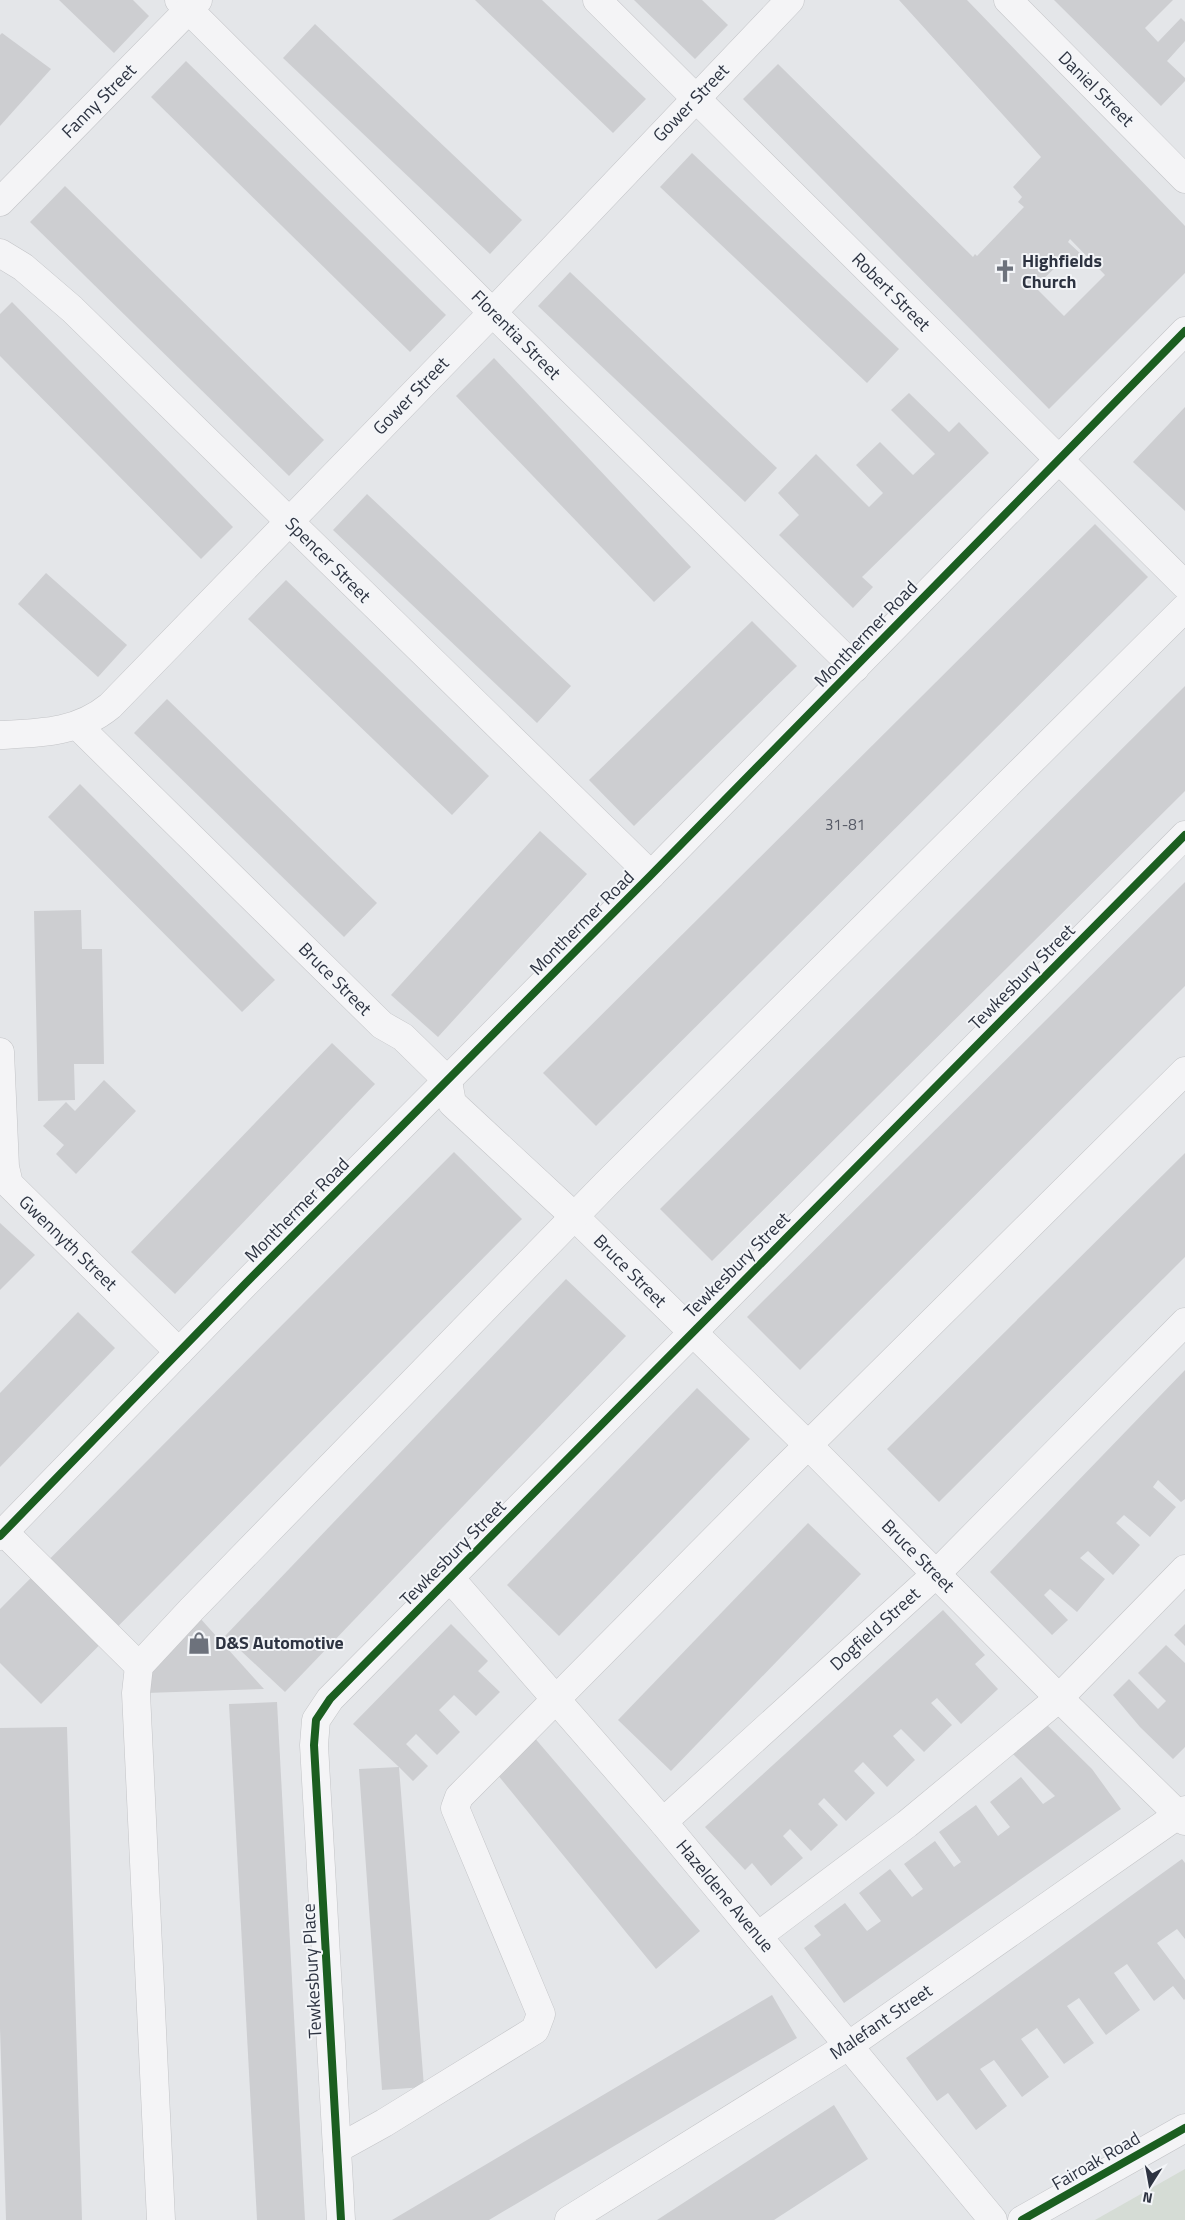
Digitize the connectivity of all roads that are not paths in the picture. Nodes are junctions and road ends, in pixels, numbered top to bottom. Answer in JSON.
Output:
{"nodes":[{"id":1,"x":597,"y":0,"type":"edge"},
{"id":2,"x":790,"y":0,"type":"edge"},
{"id":3,"x":1008,"y":0,"type":"edge"},
{"id":4,"x":189,"y":3,"type":"edge"},
{"id":5,"x":696,"y":98,"type":"junction"},
{"id":6,"x":1185,"y":179,"type":"edge"},
{"id":7,"x":0,"y":202,"type":"edge"},
{"id":8,"x":0,"y":253,"type":"edge"},
{"id":9,"x":493,"y":312,"type":"junction"},
{"id":10,"x":1185,"y":331,"type":"edge"},
{"id":11,"x":1059,"y":460,"type":"junction"},
{"id":12,"x":288,"y":522,"type":"junction"},
{"id":13,"x":1185,"y":585,"type":"edge"},
{"id":14,"x":1185,"y":608,"type":"edge"},
{"id":15,"x":855,"y":668,"type":"junction"},
{"id":16,"x":78,"y":726,"type":"junction"},
{"id":17,"x":0,"y":735,"type":"edge"},
{"id":18,"x":1185,"y":835,"type":"edge"},
{"id":19,"x":651,"y":875,"type":"junction"},
{"id":20,"x":0,"y":1052,"type":"edge"},
{"id":21,"x":1185,"y":1071,"type":"edge"},
{"id":22,"x":448,"y":1081,"type":"junction"},
{"id":23,"x":576,"y":1217,"type":"junction"},
{"id":24,"x":1185,"y":1322,"type":"edge"},
{"id":25,"x":691,"y":1332,"type":"junction"},
{"id":26,"x":179,"y":1352,"type":"junction"},
{"id":27,"x":809,"y":1446,"type":"junction"},
{"id":28,"x":2,"y":1534,"type":"edge"},
{"id":29,"x":1185,"y":1569,"type":"edge"},
{"id":30,"x":936,"y":1574,"type":"junction"},
{"id":31,"x":450,"y":1578,"type":"junction"},
{"id":32,"x":139,"y":1666,"type":"junction"},
{"id":33,"x":557,"y":1698,"type":"junction"},
{"id":34,"x":1058,"y":1698,"type":"junction"},
{"id":35,"x":316,"y":1720,"type":"joint"},
{"id":36,"x":1183,"y":1815,"type":"edge"},
{"id":37,"x":663,"y":1822,"type":"junction"},
{"id":38,"x":758,"y":1936,"type":"junction"},
{"id":39,"x":848,"y":2046,"type":"junction"},
{"id":40,"x":1185,"y":2128,"type":"edge"},
{"id":41,"x":337,"y":2149,"type":"junction"},
{"id":42,"x":161,"y":2220,"type":"edge"},
{"id":43,"x":341,"y":2220,"type":"edge"},
{"id":44,"x":568,"y":2220,"type":"edge"},
{"id":45,"x":993,"y":2220,"type":"edge"},
{"id":46,"x":1022,"y":2220,"type":"edge"}],
"edges":[{"from":1,"to":5,"type":"street","name":"Robert Street"},
{"from":2,"to":5,"type":"street","name":"Gower Street"},
{"from":3,"to":6,"type":"street","name":"Daniel Street"},
{"from":4,"to":7,"type":"street","name":"Fanny Street"},
{"from":4,"to":9,"type":"street","name":"Florentia Street"},
{"from":5,"to":9,"type":"street","name":"Gower Street"},
{"from":5,"to":11,"type":"street","name":"Robert Street"},
{"from":8,"to":12,"type":"street","name":"Spencer Street"},
{"from":9,"to":12,"type":"street","name":"Gower Street"},
{"from":9,"to":15,"type":"street","name":"Florentia Street"},
{"from":10,"to":11,"type":"street","name":"Monthermer Road"},
{"from":11,"to":13,"type":"street","name":"Robert Street"},
{"from":11,"to":15,"type":"street","name":"Monthermer Road"},
{"from":12,"to":16,"type":"street","name":"Gower Street"},
{"from":12,"to":19,"type":"street","name":"Spencer Street"},
{"from":14,"to":23,"type":"street"},
{"from":15,"to":19,"type":"street","name":"Monthermer Road"},
{"from":16,"to":17,"type":"street","name":"Gower Street"},
{"from":16,"to":22,"type":"street","name":"Bruce Street"},
{"from":18,"to":25,"type":"street","name":"Tewkesbury Street"},
{"from":19,"to":22,"type":"street","name":"Monthermer Road"},
{"from":20,"to":26,"type":"street","name":"Gwennyth Street"},
{"from":21,"to":27,"type":"street"},
{"from":22,"to":23,"type":"street","name":"Bruce Street"},
{"from":22,"to":26,"type":"street","name":"Monthermer Road"},
{"from":23,"to":25,"type":"street","name":"Bruce Street"},
{"from":23,"to":32,"type":"street"},
{"from":24,"to":30,"type":"street","name":"Dogfield Street"},
{"from":25,"to":27,"type":"street","name":"Bruce Street"},
{"from":25,"to":31,"type":"street","name":"Tewkesbury Street"},
{"from":26,"to":28,"type":"street","name":"Monthermer Road"},
{"from":27,"to":30,"type":"street","name":"Bruce Street"},
{"from":27,"to":33,"type":"street"},
{"from":28,"to":32,"type":"street"},
{"from":29,"to":34,"type":"street"},
{"from":30,"to":34,"type":"street","name":"Bruce Street"},
{"from":30,"to":37,"type":"street","name":"Dogfield Street"},
{"from":31,"to":33,"type":"street","name":"Hazeldene Avenue"},
{"from":31,"to":35,"type":"street","name":"Tewkesbury Street"},
{"from":32,"to":42,"type":"street"},
{"from":33,"to":37,"type":"street","name":"Hazeldene Avenue"},
{"from":33,"to":41,"type":"street"},
{"from":34,"to":36,"type":"street","name":"Bruce Street"},
{"from":34,"to":38,"type":"street"},
{"from":35,"to":41,"type":"street","name":"Tewkesbury Place"},
{"from":36,"to":39,"type":"street","name":"Malefant Street"},
{"from":37,"to":38,"type":"street","name":"Hazeldene Avenue"},
{"from":38,"to":39,"type":"street","name":"Hazeldene Avenue"},
{"from":39,"to":44,"type":"street","name":"Malefant Street"},
{"from":39,"to":45,"type":"street","name":"Hazeldene Avenue"},
{"from":40,"to":46,"type":"street","name":"Fairoak Road"},
{"from":41,"to":43,"type":"street","name":"Tewkesbury Place"}]}
